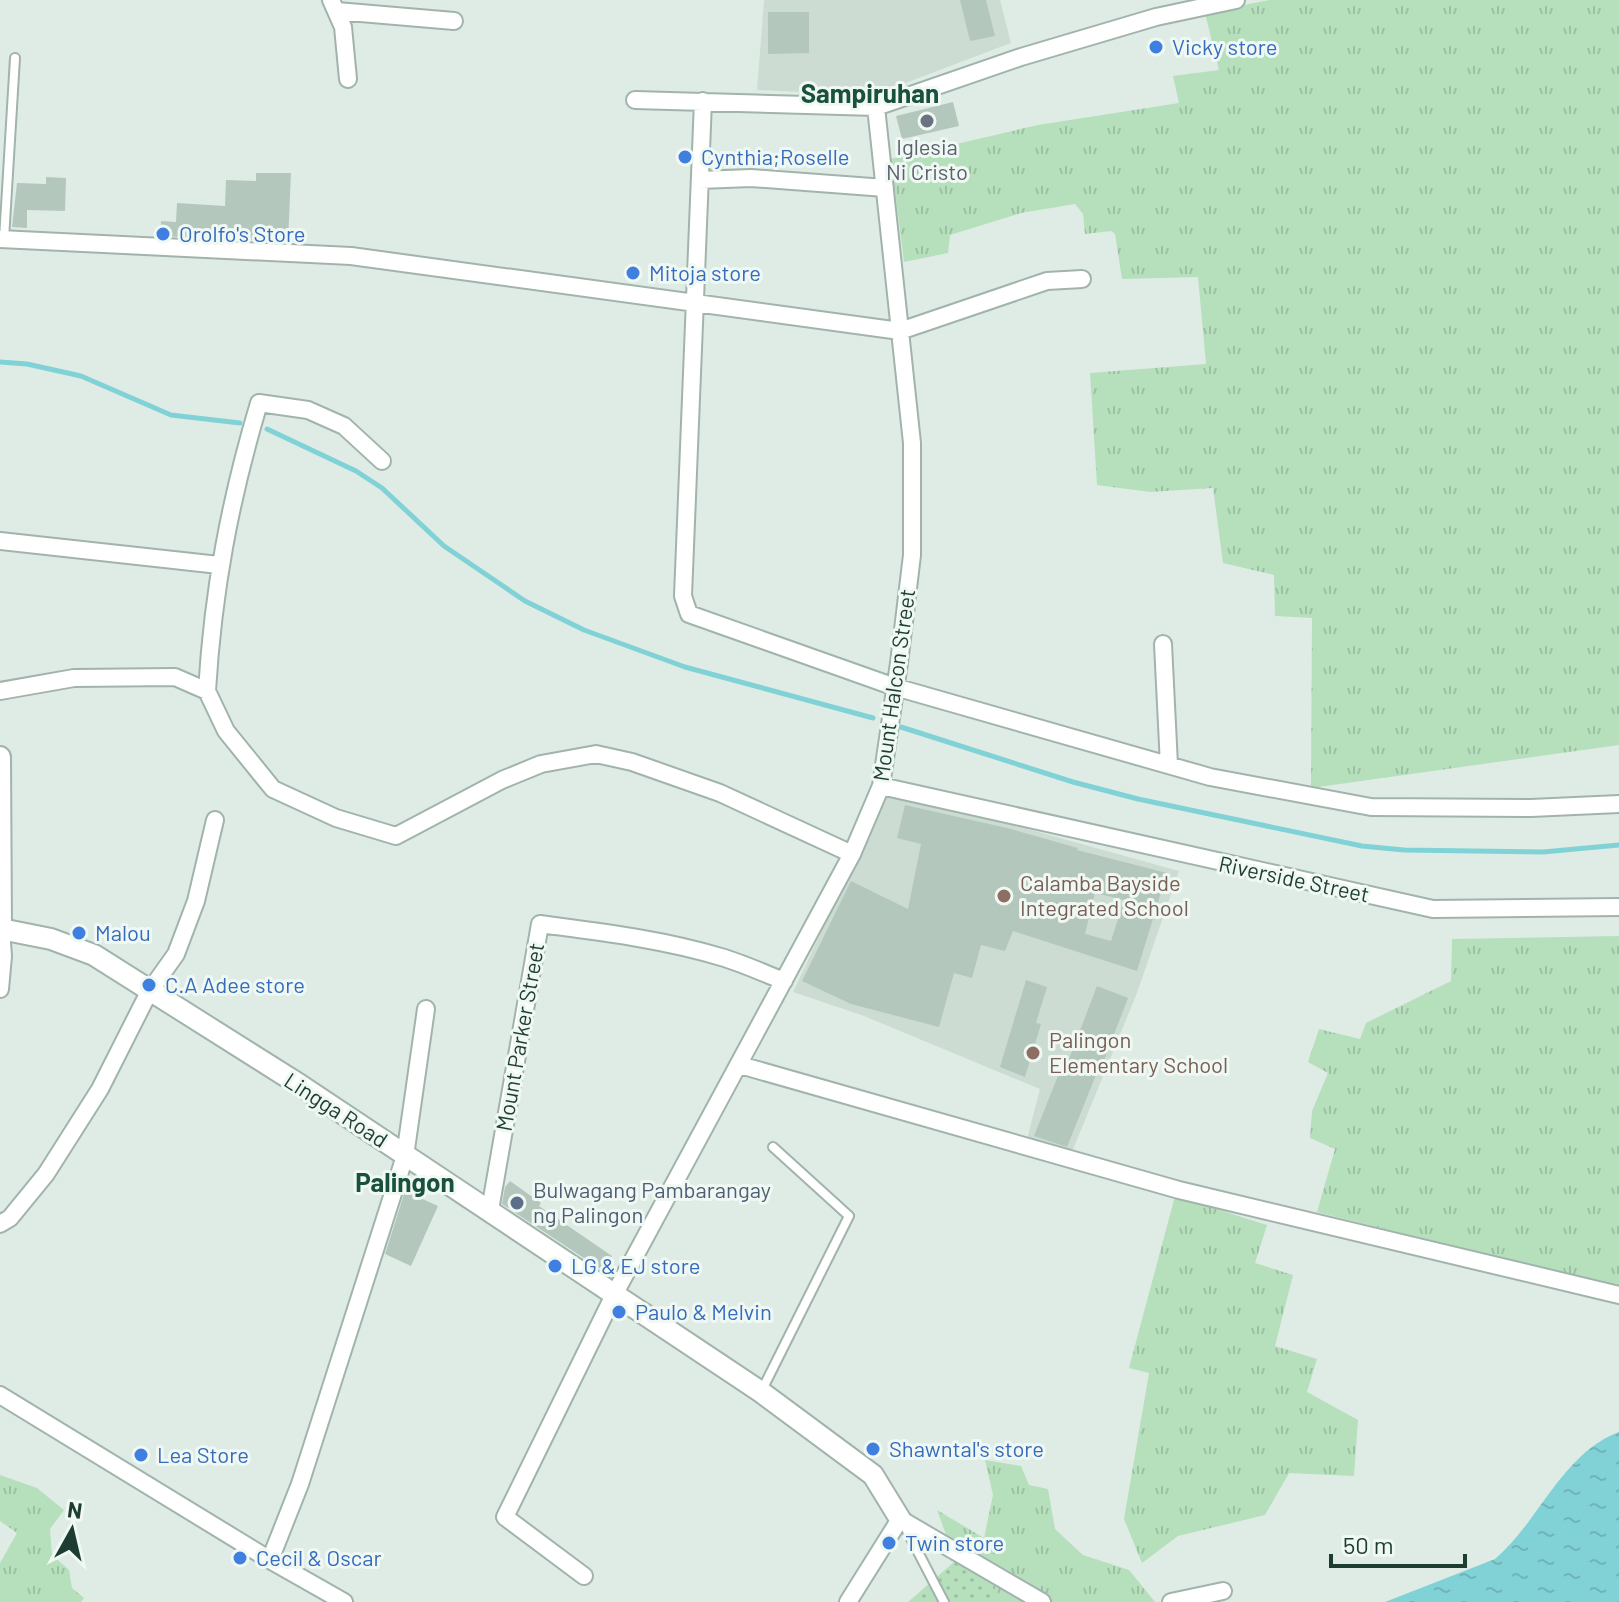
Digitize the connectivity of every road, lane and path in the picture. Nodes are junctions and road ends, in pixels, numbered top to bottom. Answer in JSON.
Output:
{"nodes":[{"id":1,"x":1236,"y":0,"type":"edge"},
{"id":2,"x":334,"y":6,"type":"edge"},
{"id":3,"x":1155,"y":8,"type":"edge"},
{"id":4,"x":454,"y":21,"type":"dead end"},
{"id":5,"x":15,"y":58,"type":"dead end"},
{"id":6,"x":348,"y":79,"type":"dead end"},
{"id":7,"x":635,"y":100,"type":"dead end"},
{"id":8,"x":703,"y":101,"type":"junction"},
{"id":9,"x":876,"y":107,"type":"junction"},
{"id":10,"x":700,"y":180,"type":"junction"},
{"id":11,"x":885,"y":188,"type":"junction"},
{"id":12,"x":2,"y":239,"type":"edge"},
{"id":13,"x":1082,"y":279,"type":"dead end"},
{"id":14,"x":695,"y":304,"type":"junction"},
{"id":15,"x":900,"y":331,"type":"junction"},
{"id":16,"x":382,"y":461,"type":"dead end"},
{"id":17,"x":0,"y":541,"type":"edge"},
{"id":18,"x":219,"y":565,"type":"junction"},
{"id":19,"x":1163,"y":644,"type":"dead end"},
{"id":20,"x":895,"y":687,"type":"junction"},
{"id":21,"x":0,"y":691,"type":"edge"},
{"id":22,"x":207,"y":691,"type":"junction"},
{"id":23,"x":0,"y":757,"type":"edge"},
{"id":24,"x":1169,"y":765,"type":"junction"},
{"id":25,"x":881,"y":786,"type":"junction"},
{"id":26,"x":1619,"y":804,"type":"edge"},
{"id":27,"x":215,"y":820,"type":"dead end"},
{"id":28,"x":852,"y":854,"type":"junction"},
{"id":29,"x":1619,"y":907,"type":"edge"},
{"id":30,"x":1,"y":929,"type":"edge"},
{"id":31,"x":1,"y":956,"type":"edge"},
{"id":32,"x":784,"y":981,"type":"junction"},
{"id":33,"x":0,"y":989,"type":"edge"},
{"id":34,"x":149,"y":992,"type":"junction"},
{"id":35,"x":426,"y":1009,"type":"dead end"},
{"id":36,"x":740,"y":1065,"type":"junction"},
{"id":37,"x":773,"y":1147,"type":"dead end"},
{"id":38,"x":405,"y":1156,"type":"junction"},
{"id":39,"x":490,"y":1210,"type":"junction"},
{"id":40,"x":0,"y":1224,"type":"edge"},
{"id":41,"x":614,"y":1295,"type":"junction"},
{"id":42,"x":1619,"y":1295,"type":"edge"},
{"id":43,"x":761,"y":1392,"type":"junction"},
{"id":44,"x":0,"y":1395,"type":"edge"},
{"id":45,"x":900,"y":1519,"type":"junction"},
{"id":46,"x":270,"y":1560,"type":"junction"},
{"id":47,"x":584,"y":1576,"type":"dead end"},
{"id":48,"x":1223,"y":1591,"type":"dead end"},
{"id":49,"x":344,"y":1602,"type":"edge"},
{"id":50,"x":848,"y":1602,"type":"edge"},
{"id":51,"x":944,"y":1602,"type":"edge"},
{"id":52,"x":1042,"y":1602,"type":"edge"},
{"id":53,"x":1171,"y":1602,"type":"edge"}],
"edges":[{"from":1,"to":3,"type":"street"},
{"from":2,"to":4,"type":"street"},
{"from":2,"to":6,"type":"street"},
{"from":3,"to":9,"type":"street"},
{"from":5,"to":12,"type":"lane"},
{"from":7,"to":8,"type":"street"},
{"from":8,"to":9,"type":"street"},
{"from":8,"to":10,"type":"street"},
{"from":9,"to":11,"type":"street","name":"Mount Halcon Street"},
{"from":10,"to":11,"type":"street"},
{"from":10,"to":14,"type":"street"},
{"from":11,"to":15,"type":"street","name":"Mount Halcon Street"},
{"from":12,"to":14,"type":"street"},
{"from":13,"to":15,"type":"street"},
{"from":14,"to":15,"type":"street"},
{"from":14,"to":20,"type":"street"},
{"from":15,"to":20,"type":"street","name":"Mount Halcon Street"},
{"from":16,"to":18,"type":"street"},
{"from":17,"to":18,"type":"street"},
{"from":18,"to":22,"type":"street"},
{"from":19,"to":24,"type":"street"},
{"from":20,"to":24,"type":"street"},
{"from":20,"to":25,"type":"street","name":"Mount Halcon Street"},
{"from":21,"to":22,"type":"street"},
{"from":22,"to":28,"type":"street"},
{"from":23,"to":30,"type":"street"},
{"from":24,"to":26,"type":"street"},
{"from":25,"to":28,"type":"street","name":"Mount Halcon Street"},
{"from":25,"to":29,"type":"street","name":"Riverside Street"},
{"from":27,"to":34,"type":"street"},
{"from":28,"to":32,"type":"street","name":"Mount Halcon Street"},
{"from":30,"to":31,"type":"street"},
{"from":30,"to":34,"type":"street","name":"Lingga Road"},
{"from":31,"to":33,"type":"street"},
{"from":32,"to":36,"type":"street","name":"Mount Halcon Street"},
{"from":32,"to":39,"type":"street","name":"Mount Parker Street"},
{"from":34,"to":38,"type":"street","name":"Lingga Road"},
{"from":34,"to":40,"type":"street"},
{"from":35,"to":38,"type":"street"},
{"from":36,"to":41,"type":"street","name":"Mount Halcon Street"},
{"from":36,"to":42,"type":"street"},
{"from":37,"to":43,"type":"lane"},
{"from":38,"to":39,"type":"street","name":"Lingga Road"},
{"from":38,"to":46,"type":"street"},
{"from":39,"to":41,"type":"street","name":"Lingga Road"},
{"from":41,"to":43,"type":"street","name":"Lingga Road"},
{"from":41,"to":47,"type":"street","name":"Mount Halcon Street"},
{"from":43,"to":45,"type":"street","name":"Lingga Road"},
{"from":44,"to":46,"type":"street"},
{"from":45,"to":50,"type":"street"},
{"from":45,"to":51,"type":"lane"},
{"from":45,"to":52,"type":"street"},
{"from":46,"to":49,"type":"street"},
{"from":48,"to":53,"type":"street"}]}
